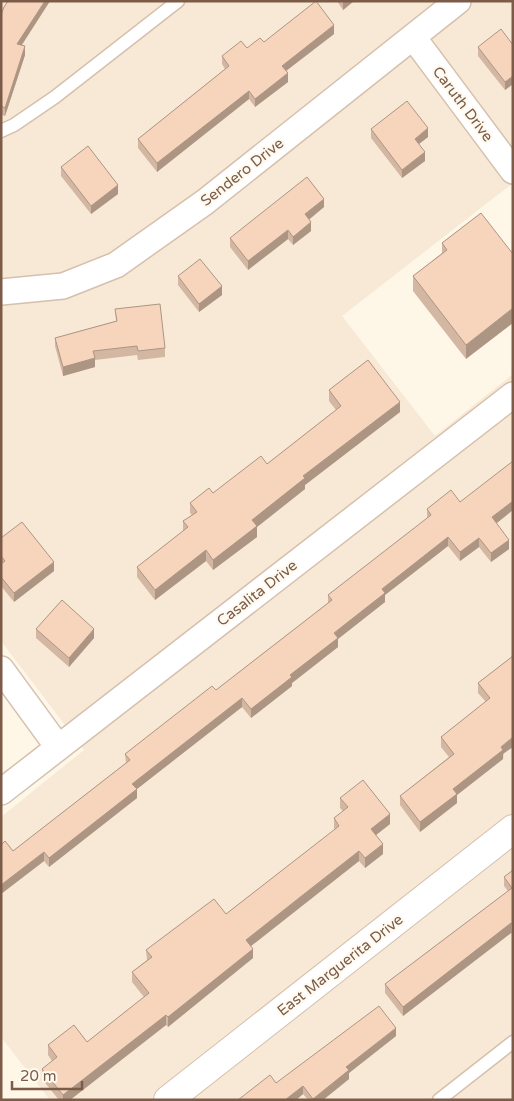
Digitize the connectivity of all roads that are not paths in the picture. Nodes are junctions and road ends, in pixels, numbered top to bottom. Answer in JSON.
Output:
{"nodes":[{"id":1,"x":178,"y":1,"type":"edge"},
{"id":2,"x":458,"y":1,"type":"edge"},
{"id":3,"x":413,"y":37,"type":"junction"},
{"id":4,"x":1,"y":131,"type":"edge"},
{"id":5,"x":513,"y":171,"type":"edge"},
{"id":6,"x":1,"y":292,"type":"edge"},
{"id":7,"x":513,"y":395,"type":"edge"},
{"id":8,"x":1,"y":669,"type":"edge"},
{"id":9,"x":58,"y":747,"type":"junction"},
{"id":10,"x":1,"y":792,"type":"edge"},
{"id":11,"x":513,"y":829,"type":"edge"},
{"id":12,"x":513,"y":1042,"type":"edge"},
{"id":13,"x":168,"y":1100,"type":"edge"},
{"id":14,"x":439,"y":1100,"type":"edge"}],
"edges":[{"from":1,"to":4,"type":"lane"},
{"from":2,"to":3,"type":"street","name":"Sendero Drive"},
{"from":3,"to":5,"type":"street","name":"Caruth Drive"},
{"from":3,"to":6,"type":"street","name":"Sendero Drive"},
{"from":7,"to":9,"type":"street","name":"Casalita Drive"},
{"from":8,"to":9,"type":"street"},
{"from":9,"to":10,"type":"street","name":"Casalita Drive"},
{"from":11,"to":13,"type":"street","name":"East Marguerita Drive"},
{"from":12,"to":14,"type":"lane"}]}
